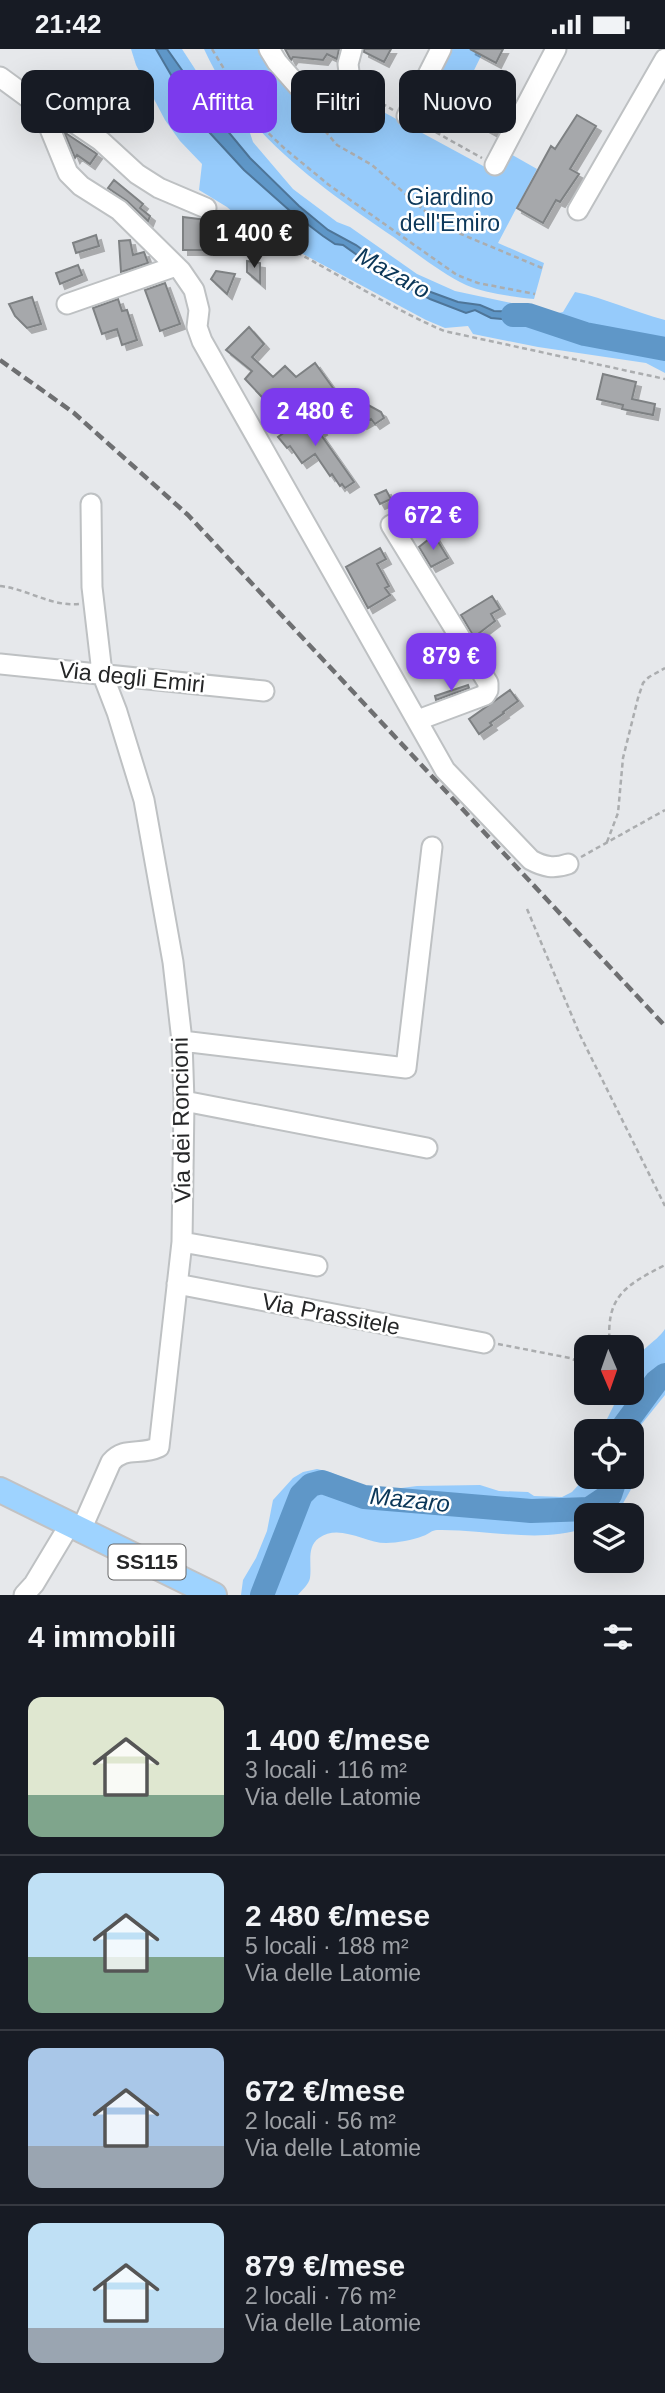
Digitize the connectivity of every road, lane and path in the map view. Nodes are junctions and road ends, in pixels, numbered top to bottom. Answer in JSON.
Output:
{"nodes":[{"id":1,"x":212,"y":49,"type":"edge"},
{"id":2,"x":269,"y":49,"type":"edge"},
{"id":3,"x":352,"y":49,"type":"edge"},
{"id":4,"x":441,"y":49,"type":"edge"},
{"id":5,"x":556,"y":49,"type":"edge"},
{"id":6,"x":665,"y":59,"type":"edge"},
{"id":7,"x":349,"y":70,"type":"edge"},
{"id":8,"x":430,"y":70,"type":"edge"},
{"id":9,"x":0,"y":77,"type":"edge"},
{"id":10,"x":291,"y":81,"type":"edge"},
{"id":11,"x":21,"y":92,"type":"edge"},
{"id":12,"x":52,"y":133,"type":"edge"},
{"id":13,"x":89,"y":133,"type":"edge"},
{"id":14,"x":328,"y":133,"type":"edge"},
{"id":15,"x":495,"y":165,"type":"dead end"},
{"id":16,"x":206,"y":208,"type":"joint"},
{"id":17,"x":578,"y":210,"type":"dead end"},
{"id":18,"x":176,"y":266,"type":"junction"},
{"id":19,"x":542,"y":268,"type":"dead end"},
{"id":20,"x":535,"y":295,"type":"dead end"},
{"id":21,"x":67,"y":304,"type":"dead end"},
{"id":22,"x":665,"y":379,"type":"edge"},
{"id":23,"x":90,"y":504,"type":"dead end"},
{"id":24,"x":391,"y":525,"type":"dead end"},
{"id":25,"x":0,"y":586,"type":"edge"},
{"id":26,"x":93,"y":601,"type":"junction"},
{"id":27,"x":0,"y":664,"type":"edge"},
{"id":28,"x":665,"y":668,"type":"edge"},
{"id":29,"x":102,"y":674,"type":"junction"},
{"id":30,"x":264,"y":691,"type":"dead end"},
{"id":31,"x":418,"y":720,"type":"junction"},
{"id":32,"x":665,"y":810,"type":"edge"},
{"id":33,"x":607,"y":842,"type":"junction"},
{"id":34,"x":432,"y":847,"type":"dead end"},
{"id":35,"x":568,"y":864,"type":"joint"},
{"id":36,"x":527,"y":909,"type":"dead end"},
{"id":37,"x":181,"y":1041,"type":"junction"},
{"id":38,"x":184,"y":1101,"type":"junction"},
{"id":39,"x":426,"y":1148,"type":"dead end"},
{"id":40,"x":665,"y":1206,"type":"edge"},
{"id":41,"x":182,"y":1242,"type":"junction"},
{"id":42,"x":665,"y":1265,"type":"edge"},
{"id":43,"x":317,"y":1266,"type":"dead end"},
{"id":44,"x":177,"y":1284,"type":"junction"},
{"id":45,"x":610,"y":1335,"type":"edge"},
{"id":46,"x":484,"y":1343,"type":"joint"},
{"id":47,"x":574,"y":1360,"type":"edge"},
{"id":48,"x":0,"y":1490,"type":"edge"},
{"id":49,"x":75,"y":1527,"type":"junction"},
{"id":50,"x":24,"y":1595,"type":"edge"},
{"id":51,"x":214,"y":1595,"type":"edge"}],
"edges":[{"from":1,"to":20,"type":"path"},
{"from":2,"to":10,"type":"street"},
{"from":3,"to":7,"type":"street"},
{"from":4,"to":8,"type":"street"},
{"from":5,"to":15,"type":"street"},
{"from":6,"to":17,"type":"street"},
{"from":9,"to":11,"type":"street"},
{"from":12,"to":18,"type":"street"},
{"from":13,"to":16,"type":"street"},
{"from":14,"to":19,"type":"path"},
{"from":16,"to":22,"type":"path"},
{"from":18,"to":21,"type":"street"},
{"from":18,"to":31,"type":"street"},
{"from":23,"to":26,"type":"street","name":"Via dei Roncioni"},
{"from":24,"to":31,"type":"street"},
{"from":25,"to":26,"type":"path"},
{"from":26,"to":29,"type":"street","name":"Via dei Roncioni"},
{"from":27,"to":29,"type":"street","name":"Via degli Emiri"},
{"from":28,"to":33,"type":"path"},
{"from":29,"to":30,"type":"street","name":"Via degli Emiri"},
{"from":29,"to":37,"type":"street","name":"Via dei Roncioni"},
{"from":31,"to":35,"type":"street"},
{"from":32,"to":33,"type":"path"},
{"from":33,"to":35,"type":"path"},
{"from":34,"to":37,"type":"street"},
{"from":36,"to":40,"type":"path"},
{"from":37,"to":38,"type":"street","name":"Via dei Roncioni"},
{"from":38,"to":39,"type":"street"},
{"from":38,"to":41,"type":"street","name":"Via dei Roncioni"},
{"from":41,"to":43,"type":"street"},
{"from":41,"to":44,"type":"street","name":"Via dei Roncioni"},
{"from":42,"to":45,"type":"path"},
{"from":44,"to":46,"type":"street","name":"Via Prassitele"},
{"from":44,"to":49,"type":"street","name":"Via dei Roncioni"},
{"from":46,"to":47,"type":"path"},
{"from":48,"to":49,"type":"main road"},
{"from":49,"to":50,"type":"street"},
{"from":49,"to":51,"type":"main road","number":"SS115"}]}
